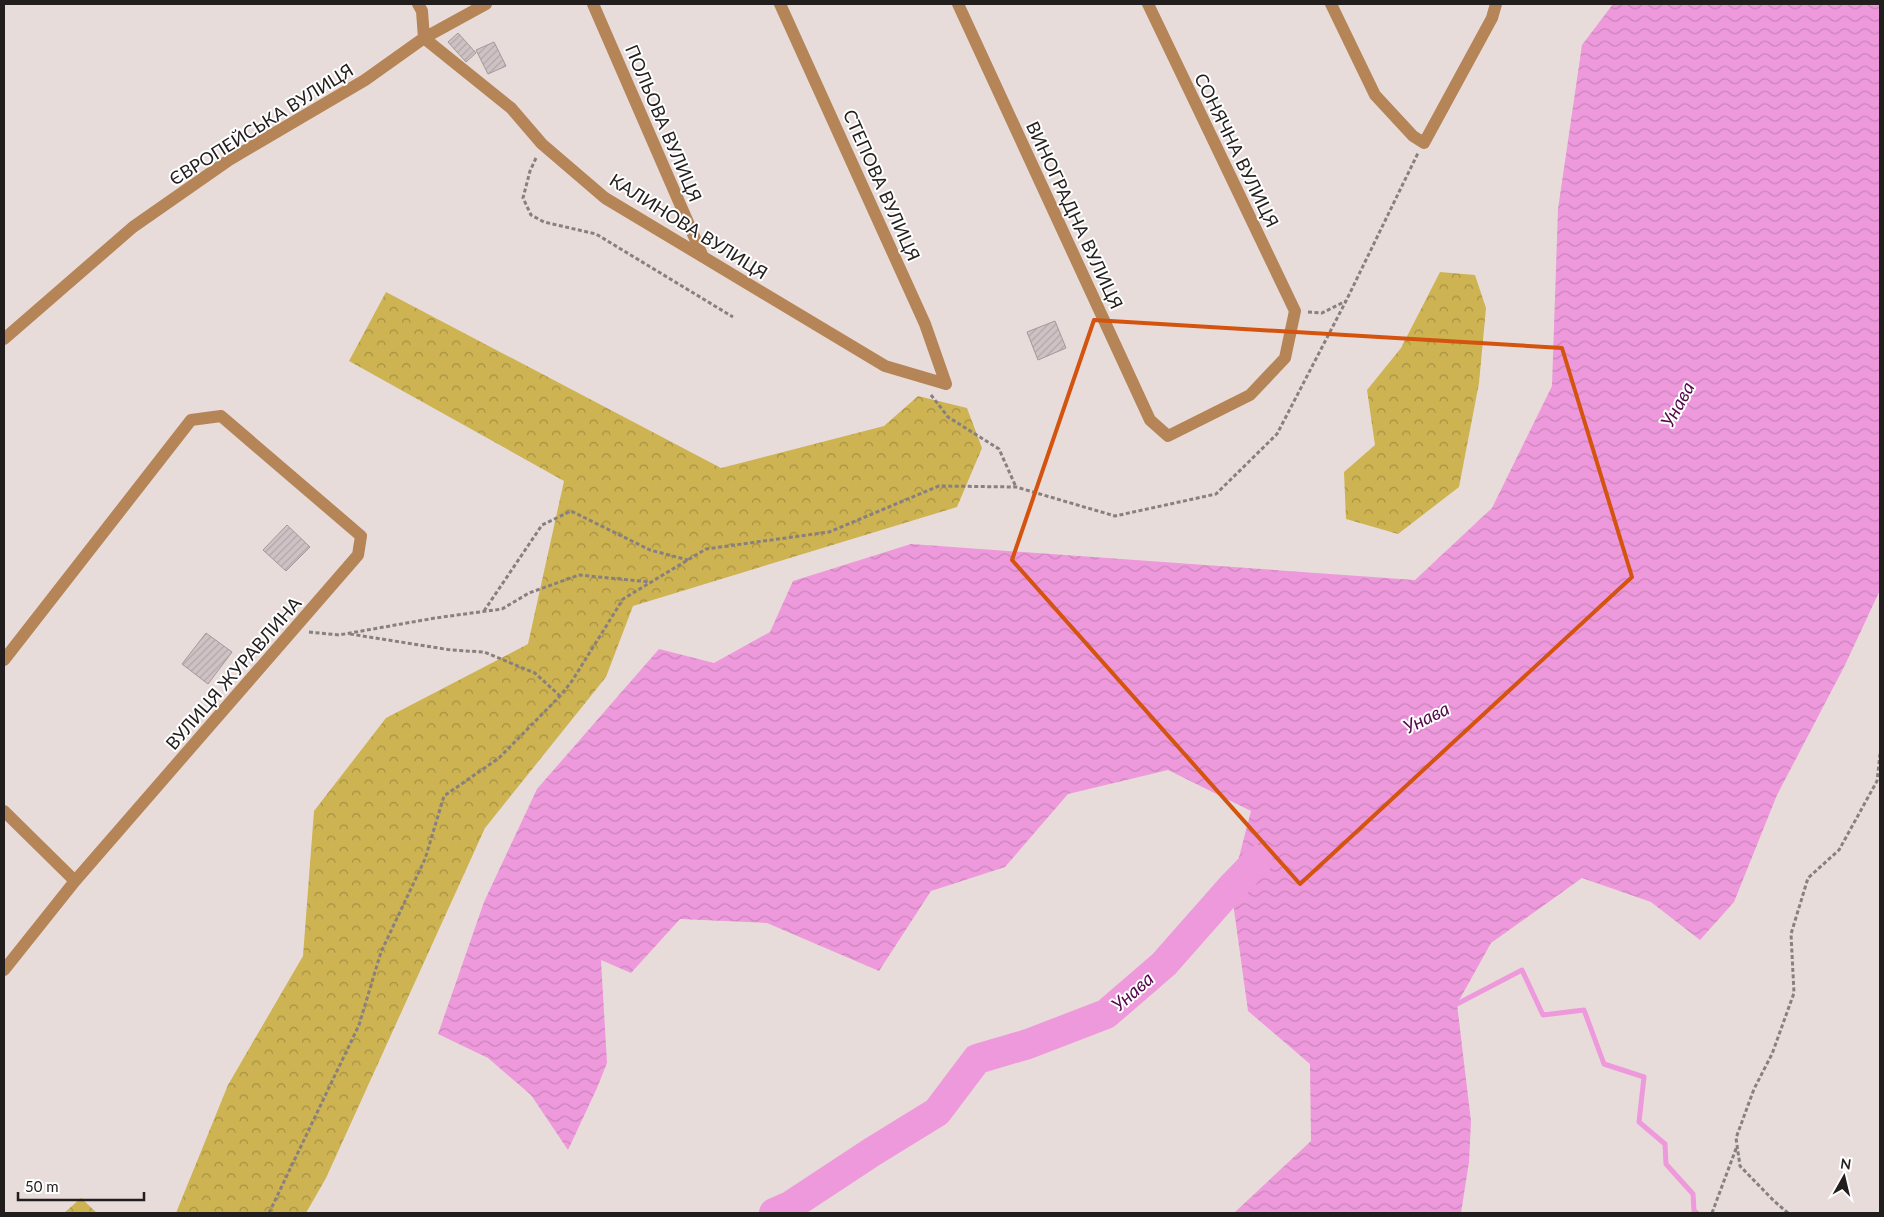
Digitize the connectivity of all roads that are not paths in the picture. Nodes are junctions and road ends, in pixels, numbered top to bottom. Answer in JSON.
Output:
{"nodes":[{"id":1,"x":418,"y":4,"type":"edge"},
{"id":2,"x":486,"y":4,"type":"edge"},
{"id":3,"x":593,"y":4,"type":"edge"},
{"id":4,"x":780,"y":4,"type":"edge"},
{"id":5,"x":958,"y":4,"type":"edge"},
{"id":6,"x":1148,"y":4,"type":"edge"},
{"id":7,"x":1331,"y":4,"type":"edge"},
{"id":8,"x":1496,"y":4,"type":"edge"},
{"id":9,"x":424,"y":38,"type":"junction"},
{"id":10,"x":703,"y":257,"type":"junction"},
{"id":11,"x":1295,"y":311,"type":"joint"},
{"id":12,"x":4,"y":339,"type":"edge"},
{"id":13,"x":946,"y":384,"type":"joint"},
{"id":14,"x":4,"y":660,"type":"edge"},
{"id":15,"x":4,"y":811,"type":"edge"},
{"id":16,"x":76,"y":881,"type":"junction"},
{"id":17,"x":4,"y":970,"type":"edge"}],
"edges":[{"from":1,"to":9,"type":"street"},
{"from":2,"to":9,"type":"street","name":"ЄВРОПЕЙСЬКА ВУЛИЦЯ"},
{"from":3,"to":10,"type":"street","name":"ПОЛЬОВА ВУЛИЦЯ"},
{"from":4,"to":13,"type":"street","name":"СТЕПОВА ВУЛИЦЯ"},
{"from":5,"to":11,"type":"street","name":"ВИНОГРАДНА ВУЛИЦЯ"},
{"from":6,"to":11,"type":"street","name":"СОНЯЧНА ВУЛИЦЯ"},
{"from":7,"to":8,"type":"street"},
{"from":9,"to":10,"type":"street","name":"КАЛИНОВА ВУЛИЦЯ"},
{"from":9,"to":12,"type":"street","name":"ЄВРОПЕЙСЬКА ВУЛИЦЯ"},
{"from":10,"to":13,"type":"street","name":"КАЛИНОВА ВУЛИЦЯ"},
{"from":14,"to":16,"type":"street","name":"ВУЛИЦЯ ЖУРАВЛИНА"},
{"from":15,"to":16,"type":"street"},
{"from":16,"to":17,"type":"street","name":"ВУЛИЦЯ ЖУРАВЛИНА"}]}
